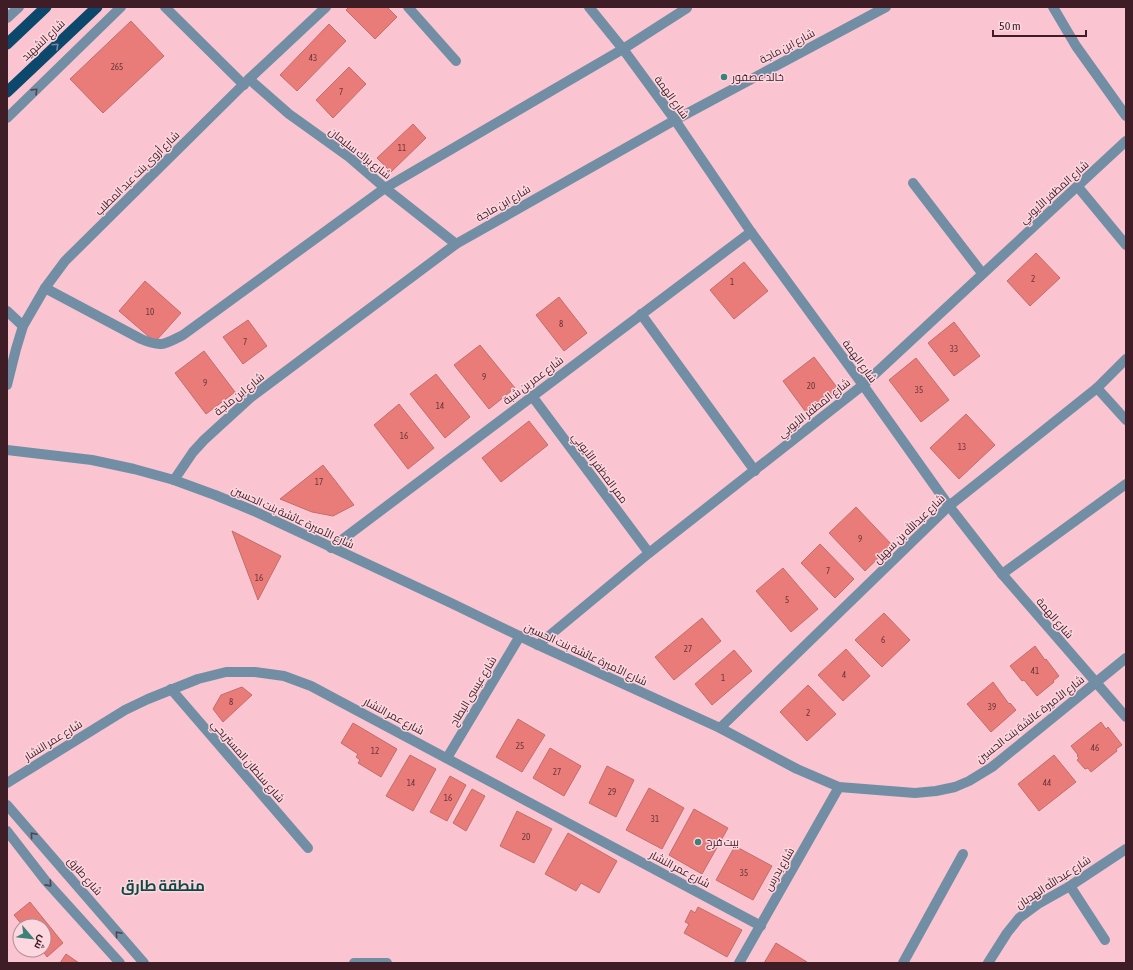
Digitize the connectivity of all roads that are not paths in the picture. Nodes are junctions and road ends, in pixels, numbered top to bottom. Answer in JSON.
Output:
{"nodes":[{"id":1,"x":19,"y":7,"type":"edge"},
{"id":2,"x":46,"y":7,"type":"edge"},
{"id":3,"x":97,"y":7,"type":"edge"},
{"id":4,"x":121,"y":7,"type":"edge"},
{"id":5,"x":165,"y":7,"type":"edge"},
{"id":6,"x":326,"y":7,"type":"edge"},
{"id":7,"x":408,"y":7,"type":"edge"},
{"id":8,"x":589,"y":7,"type":"edge"},
{"id":9,"x":886,"y":7,"type":"edge"},
{"id":10,"x":1053,"y":7,"type":"edge"},
{"id":11,"x":687,"y":8,"type":"edge"},
{"id":12,"x":7,"y":18,"type":"edge"},
{"id":13,"x":7,"y":44,"type":"edge"},
{"id":14,"x":623,"y":50,"type":"junction"},
{"id":15,"x":456,"y":61,"type":"dead end"},
{"id":16,"x":246,"y":82,"type":"junction"},
{"id":17,"x":7,"y":92,"type":"edge"},
{"id":18,"x":1126,"y":116,"type":"edge"},
{"id":19,"x":7,"y":118,"type":"edge"},
{"id":20,"x":675,"y":120,"type":"junction"},
{"id":21,"x":1126,"y":141,"type":"edge"},
{"id":22,"x":913,"y":183,"type":"dead end"},
{"id":23,"x":385,"y":188,"type":"junction"},
{"id":24,"x":1078,"y":188,"type":"junction"},
{"id":25,"x":751,"y":232,"type":"junction"},
{"id":26,"x":456,"y":244,"type":"junction"},
{"id":27,"x":1126,"y":245,"type":"edge"},
{"id":28,"x":982,"y":273,"type":"junction"},
{"id":29,"x":45,"y":288,"type":"junction"},
{"id":30,"x":7,"y":311,"type":"edge"},
{"id":31,"x":641,"y":314,"type":"junction"},
{"id":32,"x":23,"y":326,"type":"junction"},
{"id":33,"x":1126,"y":359,"type":"edge"},
{"id":34,"x":7,"y":385,"type":"edge"},
{"id":35,"x":863,"y":385,"type":"junction"},
{"id":36,"x":1097,"y":388,"type":"junction"},
{"id":37,"x":532,"y":396,"type":"junction"},
{"id":38,"x":1126,"y":420,"type":"edge"},
{"id":39,"x":7,"y":450,"type":"edge"},
{"id":40,"x":755,"y":470,"type":"junction"},
{"id":41,"x":174,"y":480,"type":"junction"},
{"id":42,"x":1126,"y":484,"type":"edge"},
{"id":43,"x":949,"y":506,"type":"junction"},
{"id":44,"x":331,"y":548,"type":"junction"},
{"id":45,"x":649,"y":554,"type":"junction"},
{"id":46,"x":1002,"y":574,"type":"junction"},
{"id":47,"x":520,"y":636,"type":"junction"},
{"id":48,"x":538,"y":645,"type":"junction"},
{"id":49,"x":1126,"y":658,"type":"edge"},
{"id":50,"x":1096,"y":683,"type":"junction"},
{"id":51,"x":171,"y":690,"type":"junction"},
{"id":52,"x":1126,"y":717,"type":"edge"},
{"id":53,"x":720,"y":728,"type":"junction"},
{"id":54,"x":447,"y":758,"type":"junction"},
{"id":55,"x":7,"y":783,"type":"edge"},
{"id":56,"x":839,"y":787,"type":"junction"},
{"id":57,"x":7,"y":805,"type":"edge"},
{"id":58,"x":7,"y":831,"type":"edge"},
{"id":59,"x":308,"y":848,"type":"dead end"},
{"id":60,"x":1126,"y":849,"type":"edge"},
{"id":61,"x":963,"y":854,"type":"dead end"},
{"id":62,"x":1070,"y":886,"type":"junction"},
{"id":63,"x":761,"y":926,"type":"junction"},
{"id":64,"x":1105,"y":940,"type":"dead end"},
{"id":65,"x":120,"y":963,"type":"edge"},
{"id":66,"x":144,"y":963,"type":"edge"},
{"id":67,"x":354,"y":963,"type":"edge"},
{"id":68,"x":387,"y":963,"type":"edge"},
{"id":69,"x":739,"y":963,"type":"edge"},
{"id":70,"x":903,"y":963,"type":"edge"},
{"id":71,"x":988,"y":963,"type":"edge"}],
"edges":[{"from":1,"to":12,"type":"street"},
{"from":2,"to":13,"type":"highway","name":"شارع الشهيد"},
{"from":17,"to":3,"type":"highway","name":"شارع الشهيد","one_way":true},
{"from":19,"to":4,"type":"street","one_way":true},
{"from":5,"to":16,"type":"street","name":"شارع براك سليمان"},
{"from":6,"to":16,"type":"street","name":"شارع أروى بنت عبد المطلب"},
{"from":7,"to":15,"type":"street"},
{"from":8,"to":14,"type":"street","name":"شارع الهمة"},
{"from":9,"to":20,"type":"street","name":"شارع ابن ماجة"},
{"from":10,"to":18,"type":"street"},
{"from":11,"to":14,"type":"street"},
{"from":14,"to":20,"type":"street","name":"شارع الهمة"},
{"from":14,"to":23,"type":"street"},
{"from":16,"to":23,"type":"street","name":"شارع براك سليمان"},
{"from":16,"to":29,"type":"street","name":"شارع أروى بنت عبد المطلب"},
{"from":20,"to":25,"type":"street","name":"شارع الهمة"},
{"from":20,"to":26,"type":"street","name":"شارع ابن ماجة"},
{"from":21,"to":24,"type":"street","name":"شارع المظفر الأيوبي"},
{"from":22,"to":28,"type":"street"},
{"from":23,"to":26,"type":"street","name":"شارع براك سليمان"},
{"from":23,"to":29,"type":"street"},
{"from":24,"to":27,"type":"street"},
{"from":24,"to":28,"type":"street","name":"شارع المظفر الأيوبي"},
{"from":25,"to":31,"type":"street","name":"شارع عمر بن شبة"},
{"from":25,"to":35,"type":"street","name":"شارع الهمة"},
{"from":26,"to":41,"type":"street","name":"شارع ابن ماجة"},
{"from":28,"to":35,"type":"street","name":"شارع المظفر الأيوبي"},
{"from":29,"to":32,"type":"street","name":"شارع أروى بنت عبد المطلب"},
{"from":30,"to":32,"type":"street"},
{"from":31,"to":37,"type":"street","name":"شارع عمر بن شبة"},
{"from":31,"to":40,"type":"street"},
{"from":32,"to":34,"type":"street","name":"شارع أروى بنت عبد المطلب"},
{"from":33,"to":36,"type":"street","name":"شارع عبدالله بن سهيل"},
{"from":35,"to":40,"type":"street","name":"شارع المظفر الأيوبي"},
{"from":35,"to":43,"type":"street","name":"شارع الهمة"},
{"from":36,"to":38,"type":"street"},
{"from":36,"to":43,"type":"street","name":"شارع عبدالله بن سهيل"},
{"from":37,"to":44,"type":"street","name":"شارع عمر بن شبة"},
{"from":37,"to":45,"type":"street","name":"ممر المظفر الأيوبي"},
{"from":39,"to":41,"type":"street","name":"شارع الأميرة عائشة بنت الحسين"},
{"from":40,"to":45,"type":"street","name":"شارع المظفر الأيوبي"},
{"from":41,"to":44,"type":"street","name":"شارع الأميرة عائشة بنت الحسين"},
{"from":42,"to":46,"type":"street"},
{"from":43,"to":46,"type":"street","name":"شارع الهمة"},
{"from":43,"to":53,"type":"street","name":"شارع عبدالله بن سهيل"},
{"from":44,"to":47,"type":"street","name":"شارع الأميرة عائشة بنت الحسين"},
{"from":45,"to":48,"type":"street","name":"شارع المظفر الأيوبي"},
{"from":46,"to":50,"type":"street","name":"شارع الهمة"},
{"from":47,"to":48,"type":"street","name":"شارع الأميرة عائشة بنت الحسين"},
{"from":47,"to":54,"type":"street","name":"شارع عيسى البطاح"},
{"from":48,"to":53,"type":"street","name":"شارع الأميرة عائشة بنت الحسين"},
{"from":49,"to":50,"type":"street","name":"شارع الأميرة عائشة بنت الحسين"},
{"from":50,"to":52,"type":"street","name":"شارع الهمة"},
{"from":50,"to":56,"type":"street","name":"شارع الأميرة عائشة بنت الحسين"},
{"from":51,"to":54,"type":"street","name":"شارع عمر النشار"},
{"from":51,"to":55,"type":"street","name":"شارع عمر النشار"},
{"from":51,"to":59,"type":"street","name":"شارع سلطان المستريحي"},
{"from":53,"to":56,"type":"street","name":"شارع الأميرة عائشة بنت الحسين"},
{"from":54,"to":63,"type":"street","name":"شارع عمر النشار"},
{"from":56,"to":63,"type":"street","name":"شارع بدرس"},
{"from":66,"to":57,"type":"street","name":"شارع طارق","one_way":true},
{"from":58,"to":65,"type":"street","one_way":true},
{"from":60,"to":62,"type":"street","name":"شارع عبدالله الهدبان"},
{"from":61,"to":70,"type":"street"},
{"from":62,"to":64,"type":"street"},
{"from":62,"to":71,"type":"street","name":"شارع عبدالله الهدبان"},
{"from":63,"to":69,"type":"street","name":"شارع بدرس"},
{"from":67,"to":68,"type":"street"}]}
